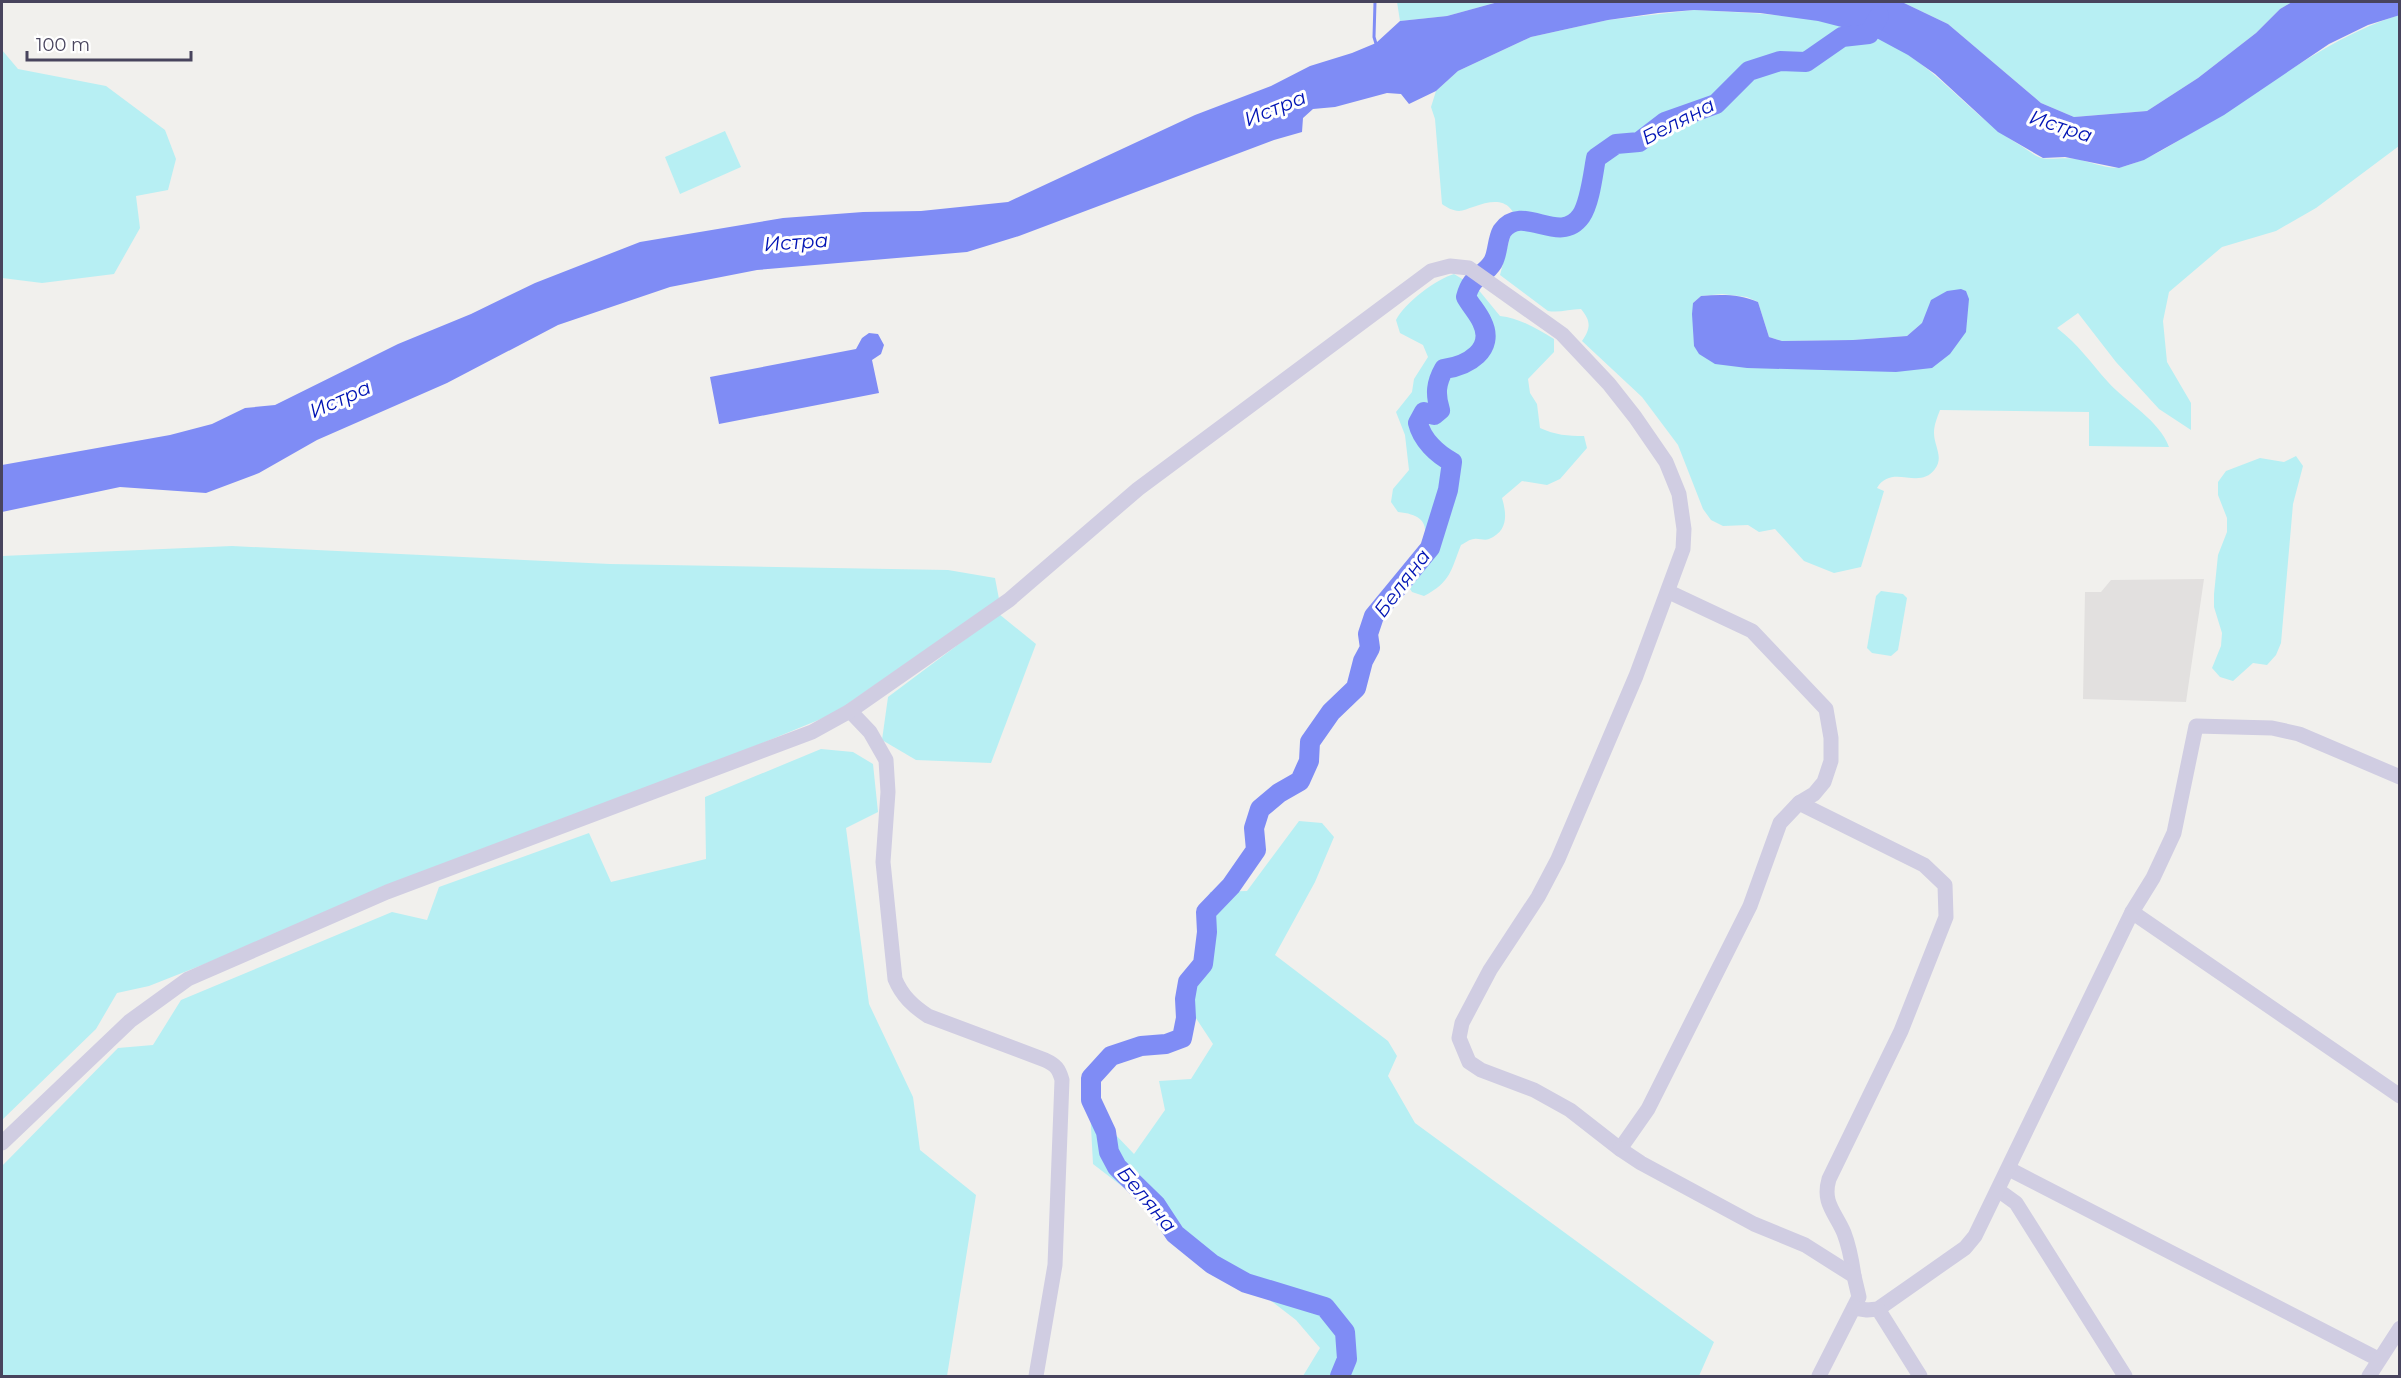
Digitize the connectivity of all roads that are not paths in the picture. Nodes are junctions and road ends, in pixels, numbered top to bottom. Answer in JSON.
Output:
{"nodes":[{"id":1,"x":1669,"y":592,"type":"junction"},
{"id":2,"x":850,"y":711,"type":"junction"},
{"id":3,"x":2400,"y":777,"type":"edge"},
{"id":4,"x":1799,"y":803,"type":"junction"},
{"id":5,"x":2132,"y":912,"type":"junction"},
{"id":6,"x":2400,"y":1096,"type":"edge"},
{"id":7,"x":2,"y":1143,"type":"edge"},
{"id":8,"x":1620,"y":1149,"type":"junction"},
{"id":9,"x":2008,"y":1169,"type":"junction"},
{"id":10,"x":1998,"y":1190,"type":"junction"},
{"id":11,"x":1854,"y":1276,"type":"junction"},
{"id":12,"x":1854,"y":1308,"type":"junction"},
{"id":13,"x":1878,"y":1309,"type":"junction"},
{"id":14,"x":2400,"y":1328,"type":"edge"},
{"id":15,"x":2378,"y":1359,"type":"junction"},
{"id":16,"x":1036,"y":1377,"type":"edge"},
{"id":17,"x":1819,"y":1377,"type":"edge"},
{"id":18,"x":1920,"y":1377,"type":"edge"},
{"id":19,"x":2125,"y":1377,"type":"edge"},
{"id":20,"x":2369,"y":1377,"type":"edge"}],
"edges":[{"from":1,"to":2,"type":"street"},
{"from":1,"to":4,"type":"street"},
{"from":1,"to":8,"type":"street"},
{"from":2,"to":7,"type":"street"},
{"from":2,"to":16,"type":"street"},
{"from":3,"to":5,"type":"street"},
{"from":4,"to":8,"type":"street"},
{"from":4,"to":11,"type":"street"},
{"from":5,"to":6,"type":"street"},
{"from":5,"to":9,"type":"street"},
{"from":8,"to":11,"type":"street"},
{"from":9,"to":10,"type":"street"},
{"from":9,"to":15,"type":"street"},
{"from":10,"to":13,"type":"street"},
{"from":10,"to":19,"type":"street"},
{"from":11,"to":12,"type":"street"},
{"from":12,"to":13,"type":"street"},
{"from":12,"to":17,"type":"street"},
{"from":13,"to":18,"type":"street"},
{"from":14,"to":15,"type":"street"},
{"from":15,"to":20,"type":"street"}]}
